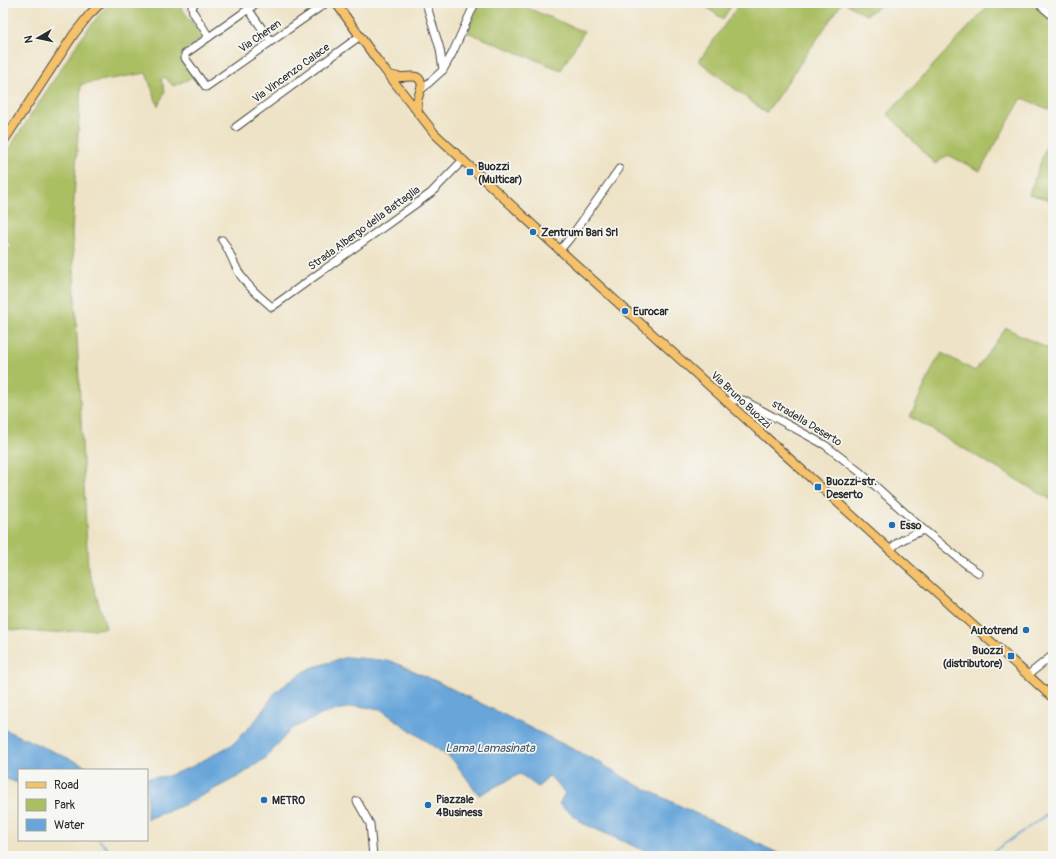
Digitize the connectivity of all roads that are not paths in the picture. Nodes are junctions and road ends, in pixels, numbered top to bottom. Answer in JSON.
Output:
{"nodes":[{"id":1,"x":101,"y":3,"type":"edge"},
{"id":2,"x":195,"y":3,"type":"edge"},
{"id":3,"x":256,"y":3,"type":"edge"},
{"id":4,"x":326,"y":3,"type":"edge"},
{"id":5,"x":336,"y":3,"type":"edge"},
{"id":6,"x":426,"y":3,"type":"edge"},
{"id":7,"x":475,"y":3,"type":"edge"},
{"id":8,"x":1038,"y":3,"type":"edge"},
{"id":9,"x":248,"y":9,"type":"junction"},
{"id":10,"x":1053,"y":16,"type":"edge"},
{"id":11,"x":360,"y":36,"type":"junction"},
{"id":12,"x":208,"y":37,"type":"junction"},
{"id":13,"x":271,"y":41,"type":"junction"},
{"id":14,"x":440,"y":49,"type":"junction"},
{"id":15,"x":452,"y":54,"type":"junction"},
{"id":16,"x":443,"y":70,"type":"junction"},
{"id":17,"x":389,"y":75,"type":"junction"},
{"id":18,"x":406,"y":77,"type":"junction"},
{"id":19,"x":436,"y":77,"type":"junction"},
{"id":20,"x":419,"y":79,"type":"junction"},
{"id":21,"x":420,"y":92,"type":"junction"},
{"id":22,"x":403,"y":93,"type":"junction"},
{"id":23,"x":418,"y":114,"type":"junction"},
{"id":24,"x":236,"y":127,"type":"dead end"},
{"id":25,"x":3,"y":142,"type":"edge"},
{"id":26,"x":463,"y":160,"type":"junction"},
{"id":27,"x":619,"y":169,"type":"dead end"},
{"id":28,"x":222,"y":240,"type":"dead end"},
{"id":29,"x":560,"y":250,"type":"junction"},
{"id":30,"x":728,"y":402,"type":"junction"},
{"id":31,"x":924,"y":530,"type":"junction"},
{"id":32,"x":891,"y":550,"type":"junction"},
{"id":33,"x":979,"y":573,"type":"dead end"},
{"id":34,"x":1053,"y":655,"type":"edge"},
{"id":35,"x":1028,"y":675,"type":"junction"},
{"id":36,"x":1053,"y":698,"type":"edge"},
{"id":37,"x":357,"y":801,"type":"dead end"},
{"id":38,"x":373,"y":856,"type":"edge"}],
"edges":[{"from":1,"to":25,"type":"main road"},
{"from":2,"to":12,"type":"street"},
{"from":3,"to":9,"type":"street"},
{"from":4,"to":13,"type":"street","name":"Via Cheren"},
{"from":5,"to":11,"type":"main road"},
{"from":6,"to":14,"type":"street"},
{"from":7,"to":15,"type":"street"},
{"from":8,"to":10,"type":"street"},
{"from":9,"to":12,"type":"street"},
{"from":9,"to":13,"type":"street"},
{"from":11,"to":17,"type":"main road"},
{"from":11,"to":24,"type":"street","name":"Via Vincenzo Calace"},
{"from":12,"to":13,"type":"street","name":"Via Cheren"},
{"from":14,"to":15,"type":"street"},
{"from":14,"to":16,"type":"street"},
{"from":15,"to":16,"type":"street"},
{"from":16,"to":19,"type":"street"},
{"from":17,"to":18,"type":"main road"},
{"from":17,"to":22,"type":"main road","name":"Via Bruno Buozzi"},
{"from":18,"to":20,"type":"main road"},
{"from":18,"to":22,"type":"main road"},
{"from":19,"to":20,"type":"street"},
{"from":19,"to":21,"type":"street"},
{"from":20,"to":21,"type":"main road"},
{"from":21,"to":22,"type":"main road"},
{"from":21,"to":23,"type":"main road"},
{"from":22,"to":23,"type":"main road","name":"Via Bruno Buozzi"},
{"from":23,"to":26,"type":"main road","name":"Via Bruno Buozzi"},
{"from":26,"to":28,"type":"street","name":"Strada Albergo della Battaglia"},
{"from":26,"to":29,"type":"main road","name":"Via Bruno Buozzi"},
{"from":27,"to":29,"type":"street"},
{"from":29,"to":30,"type":"main road","name":"Via Bruno Buozzi"},
{"from":30,"to":31,"type":"street","name":"stradella Deserto"},
{"from":30,"to":32,"type":"main road","name":"Via Bruno Buozzi"},
{"from":31,"to":32,"type":"street"},
{"from":31,"to":33,"type":"street","name":"stradella Deserto"},
{"from":32,"to":35,"type":"main road","name":"Via Bruno Buozzi"},
{"from":34,"to":35,"type":"street"},
{"from":35,"to":36,"type":"main road","name":"Via Bruno Buozzi"},
{"from":37,"to":38,"type":"street"}]}
